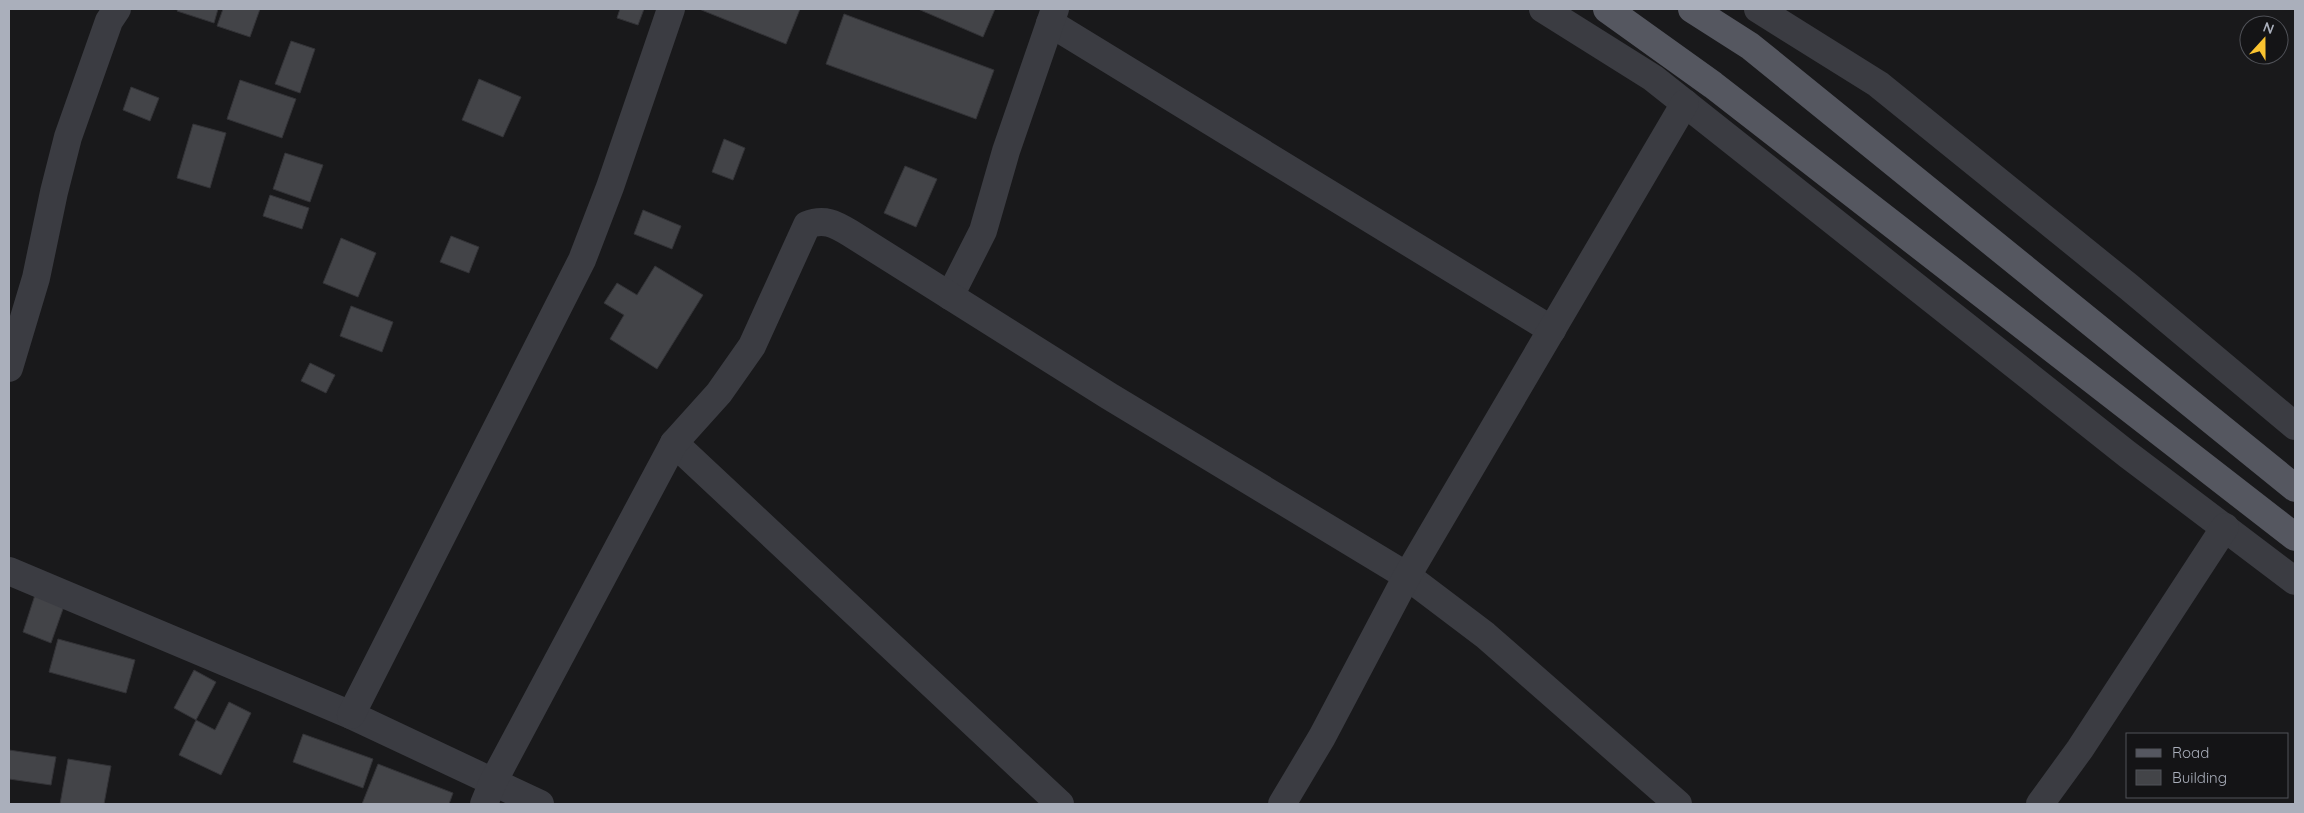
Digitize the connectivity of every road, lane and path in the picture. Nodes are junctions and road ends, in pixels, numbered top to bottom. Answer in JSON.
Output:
{"nodes":[{"id":1,"x":117,"y":9,"type":"edge"},
{"id":2,"x":671,"y":9,"type":"edge"},
{"id":3,"x":1542,"y":9,"type":"edge"},
{"id":4,"x":1607,"y":9,"type":"edge"},
{"id":5,"x":1692,"y":9,"type":"edge"},
{"id":6,"x":1758,"y":9,"type":"edge"},
{"id":7,"x":1052,"y":16,"type":"edge"},
{"id":8,"x":1685,"y":103,"type":"junction"},
{"id":9,"x":950,"y":296,"type":"junction"},
{"id":10,"x":1552,"y":330,"type":"junction"},
{"id":11,"x":9,"y":368,"type":"edge"},
{"id":12,"x":2295,"y":426,"type":"edge"},
{"id":13,"x":674,"y":443,"type":"junction"},
{"id":14,"x":2295,"y":488,"type":"edge"},
{"id":15,"x":2224,"y":527,"type":"junction"},
{"id":16,"x":2295,"y":537,"type":"edge"},
{"id":17,"x":9,"y":572,"type":"edge"},
{"id":18,"x":1407,"y":576,"type":"junction"},
{"id":19,"x":2295,"y":580,"type":"edge"},
{"id":20,"x":351,"y":716,"type":"junction"},
{"id":21,"x":489,"y":793,"type":"edge"},
{"id":22,"x":540,"y":804,"type":"edge"},
{"id":23,"x":1060,"y":804,"type":"edge"},
{"id":24,"x":1282,"y":804,"type":"edge"},
{"id":25,"x":1678,"y":804,"type":"edge"},
{"id":26,"x":2040,"y":804,"type":"edge"}],
"edges":[{"from":1,"to":11,"type":"street"},
{"from":2,"to":20,"type":"street"},
{"from":3,"to":8,"type":"street"},
{"from":4,"to":16,"type":"main road"},
{"from":5,"to":14,"type":"main road"},
{"from":6,"to":12,"type":"street"},
{"from":7,"to":9,"type":"street"},
{"from":7,"to":10,"type":"street"},
{"from":8,"to":10,"type":"street"},
{"from":8,"to":15,"type":"street"},
{"from":9,"to":13,"type":"street"},
{"from":9,"to":18,"type":"street"},
{"from":10,"to":18,"type":"street"},
{"from":13,"to":21,"type":"street"},
{"from":13,"to":23,"type":"street"},
{"from":15,"to":19,"type":"street"},
{"from":15,"to":26,"type":"street"},
{"from":17,"to":20,"type":"street"},
{"from":18,"to":24,"type":"street"},
{"from":18,"to":25,"type":"street"},
{"from":20,"to":21,"type":"street"},
{"from":21,"to":22,"type":"street"}]}
